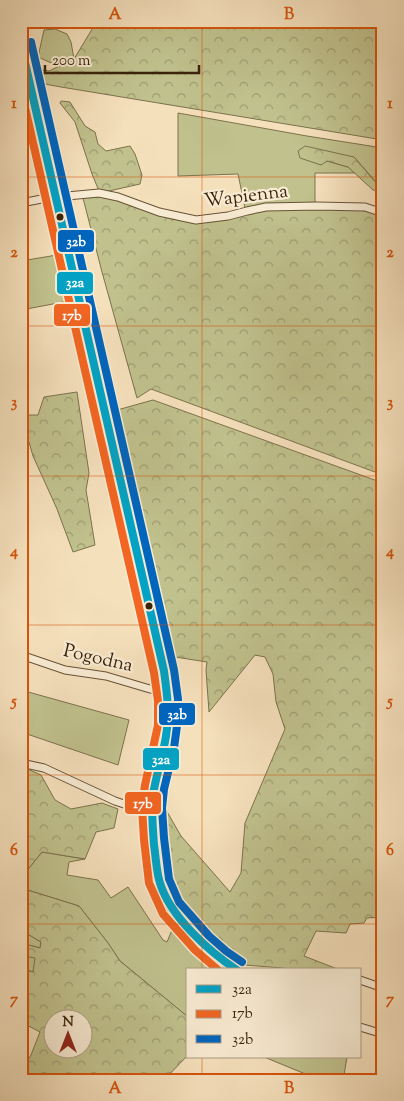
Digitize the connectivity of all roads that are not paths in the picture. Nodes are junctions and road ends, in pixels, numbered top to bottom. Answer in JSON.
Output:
{"nodes":[{"id":1,"x":21,"y":44,"type":"edge"},
{"id":2,"x":21,"y":91,"type":"edge"},
{"id":3,"x":32,"y":93,"type":"junction"},
{"id":4,"x":56,"y":198,"type":"junction"},
{"id":5,"x":21,"y":203,"type":"edge"},
{"id":6,"x":383,"y":213,"type":"edge"},
{"id":7,"x":21,"y":655,"type":"edge"},
{"id":8,"x":168,"y":691,"type":"junction"},
{"id":9,"x":21,"y":763,"type":"edge"},
{"id":10,"x":152,"y":811,"type":"junction"},
{"id":11,"x":234,"y":968,"type":"edge"},
{"id":12,"x":362,"y":981,"type":"edge"},
{"id":13,"x":383,"y":988,"type":"edge"},
{"id":14,"x":362,"y":1028,"type":"edge"},
{"id":15,"x":383,"y":1034,"type":"edge"}],
"edges":[{"from":1,"to":3,"type":"street"},
{"from":2,"to":3,"type":"street"},
{"from":3,"to":4,"type":"street"},
{"from":4,"to":5,"type":"street","name":"Wapienna"},
{"from":4,"to":6,"type":"street","name":"Wapienna"},
{"from":4,"to":8,"type":"street"},
{"from":7,"to":8,"type":"street","name":"Pogodna"},
{"from":8,"to":10,"type":"street"},
{"from":9,"to":10,"type":"street"},
{"from":10,"to":11,"type":"street"},
{"from":12,"to":13,"type":"street"},
{"from":14,"to":15,"type":"street"}]}
